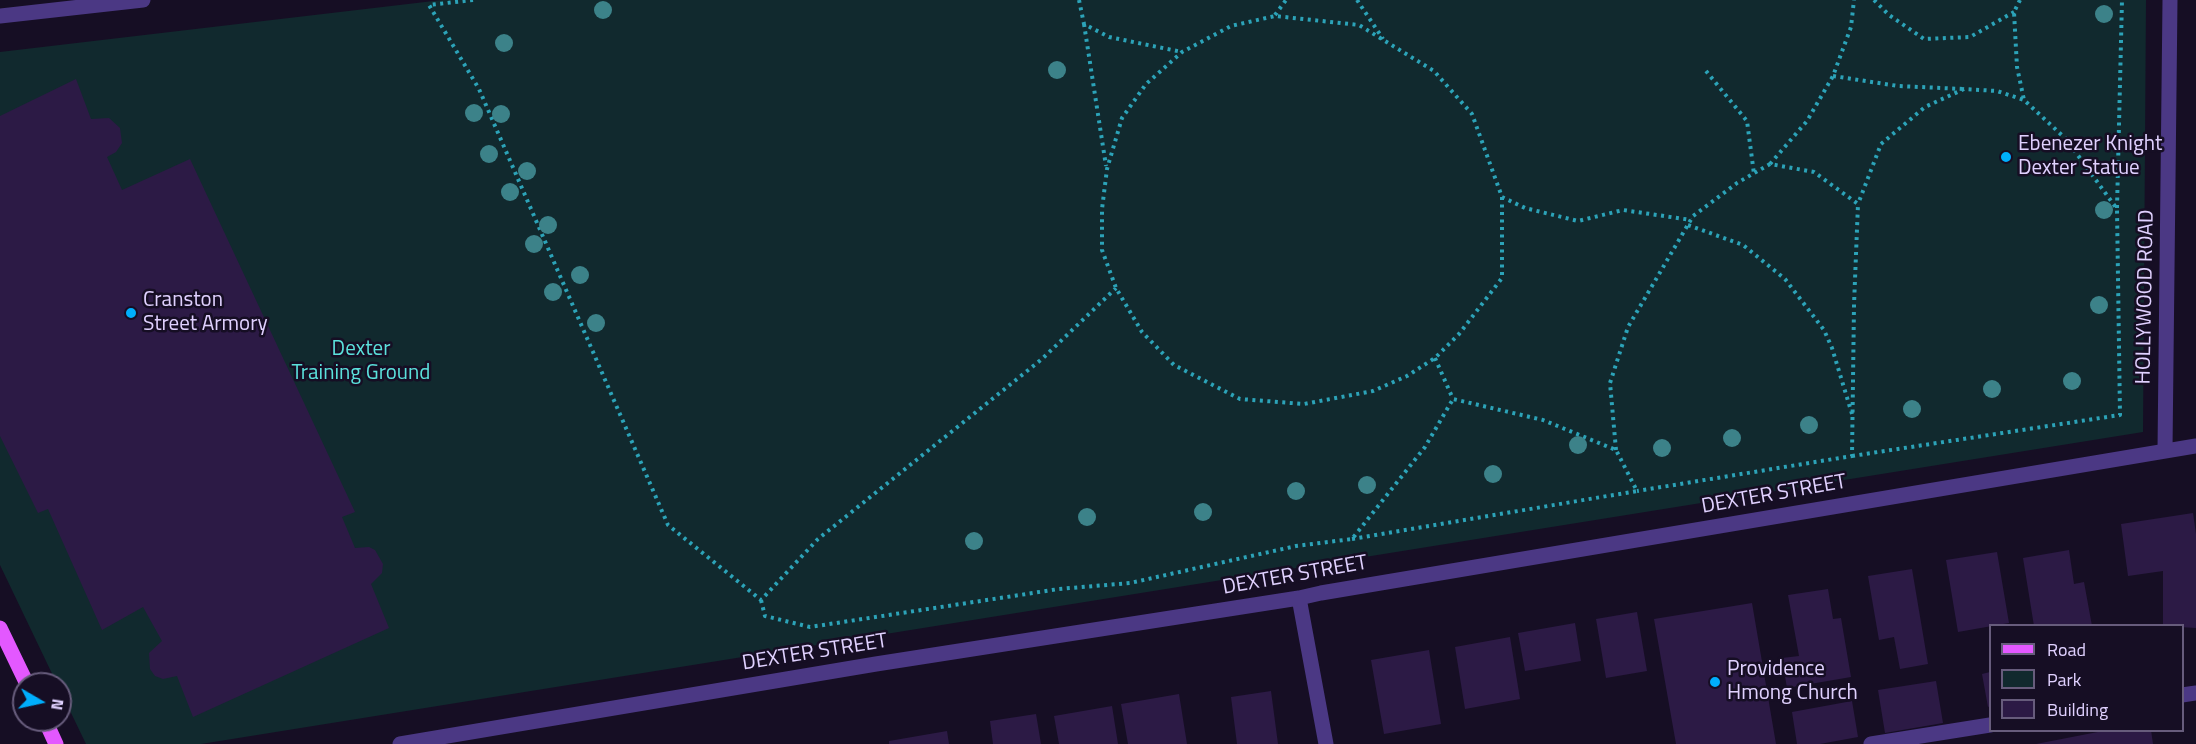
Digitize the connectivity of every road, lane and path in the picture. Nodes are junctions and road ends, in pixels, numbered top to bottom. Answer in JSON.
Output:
{"nodes":[{"id":1,"x":143,"y":0,"type":"edge"},
{"id":2,"x":473,"y":0,"type":"edge"},
{"id":3,"x":1079,"y":0,"type":"edge"},
{"id":4,"x":1286,"y":0,"type":"edge"},
{"id":5,"x":1357,"y":0,"type":"edge"},
{"id":6,"x":1854,"y":0,"type":"edge"},
{"id":7,"x":1874,"y":0,"type":"edge"},
{"id":8,"x":2020,"y":0,"type":"edge"},
{"id":9,"x":2122,"y":0,"type":"edge"},
{"id":10,"x":2170,"y":0,"type":"edge"},
{"id":11,"x":2014,"y":12,"type":"junction"},
{"id":12,"x":0,"y":16,"type":"edge"},
{"id":13,"x":1275,"y":16,"type":"junction"},
{"id":14,"x":1084,"y":24,"type":"junction"},
{"id":15,"x":1385,"y":41,"type":"junction"},
{"id":16,"x":1182,"y":52,"type":"junction"},
{"id":17,"x":1706,"y":71,"type":"dead end"},
{"id":18,"x":1833,"y":76,"type":"junction"},
{"id":19,"x":1964,"y":89,"type":"junction"},
{"id":20,"x":2025,"y":100,"type":"junction"},
{"id":21,"x":1770,"y":164,"type":"junction"},
{"id":22,"x":1107,"y":169,"type":"junction"},
{"id":23,"x":1754,"y":174,"type":"junction"},
{"id":24,"x":1502,"y":198,"type":"junction"},
{"id":25,"x":1858,"y":204,"type":"junction"},
{"id":26,"x":2117,"y":209,"type":"junction"},
{"id":27,"x":1689,"y":222,"type":"junction"},
{"id":28,"x":1116,"y":288,"type":"junction"},
{"id":29,"x":1435,"y":358,"type":"junction"},
{"id":30,"x":1453,"y":399,"type":"junction"},
{"id":31,"x":1853,"y":418,"type":"junction"},
{"id":32,"x":2196,"y":446,"type":"edge"},
{"id":33,"x":1616,"y":450,"type":"junction"},
{"id":34,"x":2165,"y":450,"type":"junction"},
{"id":35,"x":1852,"y":456,"type":"junction"},
{"id":36,"x":1637,"y":491,"type":"junction"},
{"id":37,"x":1352,"y":539,"type":"junction"},
{"id":38,"x":1299,"y":598,"type":"junction"},
{"id":39,"x":761,"y":600,"type":"junction"},
{"id":40,"x":0,"y":628,"type":"edge"},
{"id":41,"x":21,"y":672,"type":"edge"},
{"id":42,"x":1989,"y":725,"type":"edge"},
{"id":43,"x":400,"y":744,"type":"edge"},
{"id":44,"x":1326,"y":744,"type":"edge"},
{"id":45,"x":1871,"y":744,"type":"edge"}],
"edges":[{"from":1,"to":12,"type":"street"},
{"from":2,"to":39,"type":"path"},
{"from":3,"to":14,"type":"path"},
{"from":4,"to":13,"type":"path"},
{"from":5,"to":15,"type":"path"},
{"from":6,"to":18,"type":"path"},
{"from":7,"to":11,"type":"path"},
{"from":8,"to":11,"type":"path"},
{"from":9,"to":26,"type":"path"},
{"from":10,"to":34,"type":"street","name":"HOLLYWOOD ROAD"},
{"from":11,"to":20,"type":"path"},
{"from":13,"to":15,"type":"path"},
{"from":13,"to":16,"type":"path"},
{"from":14,"to":16,"type":"path"},
{"from":14,"to":22,"type":"path"},
{"from":15,"to":24,"type":"path"},
{"from":16,"to":22,"type":"path"},
{"from":17,"to":23,"type":"path"},
{"from":18,"to":19,"type":"path"},
{"from":18,"to":21,"type":"path"},
{"from":19,"to":20,"type":"path"},
{"from":19,"to":25,"type":"path"},
{"from":20,"to":26,"type":"path"},
{"from":21,"to":23,"type":"path"},
{"from":21,"to":25,"type":"path"},
{"from":22,"to":28,"type":"path"},
{"from":23,"to":27,"type":"path"},
{"from":24,"to":27,"type":"path"},
{"from":24,"to":29,"type":"path"},
{"from":25,"to":31,"type":"path"},
{"from":26,"to":35,"type":"path"},
{"from":27,"to":31,"type":"path"},
{"from":27,"to":33,"type":"path"},
{"from":28,"to":29,"type":"path"},
{"from":28,"to":39,"type":"path"},
{"from":29,"to":30,"type":"path"},
{"from":30,"to":33,"type":"path"},
{"from":30,"to":37,"type":"path"},
{"from":31,"to":35,"type":"path"},
{"from":32,"to":34,"type":"street","name":"DEXTER STREET"},
{"from":33,"to":36,"type":"path"},
{"from":34,"to":38,"type":"street","name":"DEXTER STREET"},
{"from":35,"to":36,"type":"path"},
{"from":36,"to":37,"type":"path"},
{"from":37,"to":39,"type":"path"},
{"from":38,"to":43,"type":"street","name":"DEXTER STREET"},
{"from":38,"to":44,"type":"street"},
{"from":40,"to":41,"type":"main road"},
{"from":42,"to":45,"type":"street"}]}
